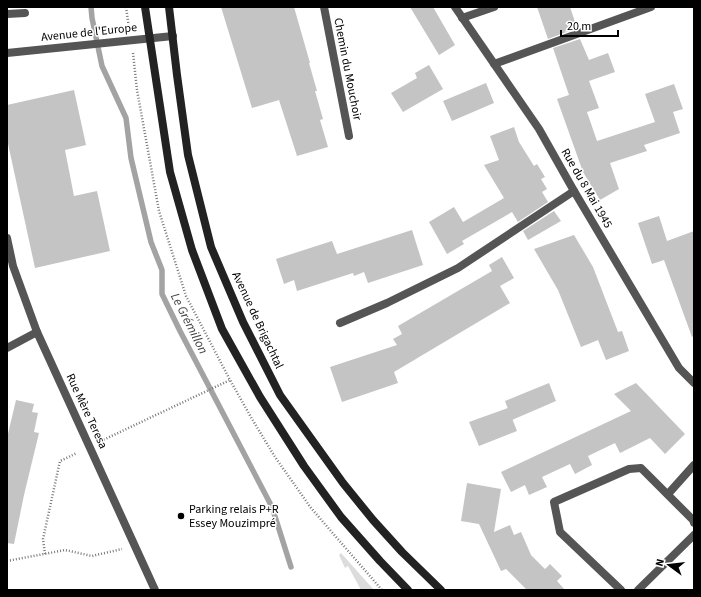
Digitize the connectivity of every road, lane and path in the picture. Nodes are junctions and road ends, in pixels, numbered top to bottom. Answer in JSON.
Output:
{"nodes":[{"id":1,"x":144,"y":7,"type":"edge"},
{"id":2,"x":169,"y":7,"type":"edge"},
{"id":3,"x":324,"y":7,"type":"edge"},
{"id":4,"x":455,"y":7,"type":"edge"},
{"id":5,"x":494,"y":7,"type":"edge"},
{"id":6,"x":651,"y":7,"type":"edge"},
{"id":7,"x":25,"y":13,"type":"dead end"},
{"id":8,"x":7,"y":14,"type":"edge"},
{"id":9,"x":462,"y":18,"type":"junction"},
{"id":10,"x":173,"y":36,"type":"junction"},
{"id":11,"x":149,"y":39,"type":"junction"},
{"id":12,"x":7,"y":53,"type":"edge"},
{"id":13,"x":494,"y":64,"type":"junction"},
{"id":14,"x":349,"y":136,"type":"dead end"},
{"id":15,"x":574,"y":191,"type":"junction"},
{"id":16,"x":7,"y":238,"type":"edge"},
{"id":17,"x":340,"y":323,"type":"dead end"},
{"id":18,"x":37,"y":332,"type":"junction"},
{"id":19,"x":7,"y":348,"type":"edge"},
{"id":20,"x":230,"y":380,"type":"dead end"},
{"id":21,"x":694,"y":383,"type":"edge"},
{"id":22,"x":190,"y":399,"type":"dead end"},
{"id":23,"x":275,"y":457,"type":"dead end"},
{"id":24,"x":694,"y":465,"type":"edge"},
{"id":25,"x":668,"y":494,"type":"junction"},
{"id":26,"x":694,"y":523,"type":"edge"},
{"id":27,"x":694,"y":535,"type":"edge"},
{"id":28,"x":136,"y":546,"type":"junction"},
{"id":29,"x":7,"y":561,"type":"edge"},
{"id":30,"x":156,"y":590,"type":"edge"},
{"id":31,"x":382,"y":590,"type":"edge"},
{"id":32,"x":408,"y":590,"type":"edge"},
{"id":33,"x":441,"y":590,"type":"edge"},
{"id":34,"x":621,"y":590,"type":"edge"},
{"id":35,"x":638,"y":590,"type":"edge"}],
"edges":[{"from":1,"to":11,"type":"main road"},
{"from":2,"to":10,"type":"main road","name":"Avenue de Brigachtal"},
{"from":3,"to":14,"type":"street","name":"Chemin du Mouchoir"},
{"from":4,"to":9,"type":"street","name":"Rue du 8 Mai 1945"},
{"from":5,"to":9,"type":"street"},
{"from":6,"to":13,"type":"street"},
{"from":7,"to":8,"type":"street"},
{"from":9,"to":13,"type":"street","name":"Rue du 8 Mai 1945"},
{"from":10,"to":11,"type":"street","name":"Avenue de l'Europe"},
{"from":10,"to":33,"type":"main road","name":"Avenue de Brigachtal"},
{"from":11,"to":12,"type":"street","name":"Avenue de l'Europe"},
{"from":11,"to":32,"type":"main road"},
{"from":13,"to":15,"type":"street","name":"Rue du 8 Mai 1945"},
{"from":15,"to":17,"type":"street"},
{"from":15,"to":21,"type":"street","name":"Rue du 8 Mai 1945"},
{"from":16,"to":18,"type":"street","name":"Rue Mère Teresa"},
{"from":18,"to":19,"type":"street"},
{"from":18,"to":28,"type":"street","name":"Rue Mère Teresa"},
{"from":20,"to":22,"type":"path"},
{"from":23,"to":31,"type":"path"},
{"from":24,"to":25,"type":"street"},
{"from":25,"to":26,"type":"street"},
{"from":25,"to":34,"type":"street"},
{"from":27,"to":35,"type":"street"},
{"from":28,"to":29,"type":"path"},
{"from":28,"to":30,"type":"street","name":"Rue Mère Teresa"}]}
